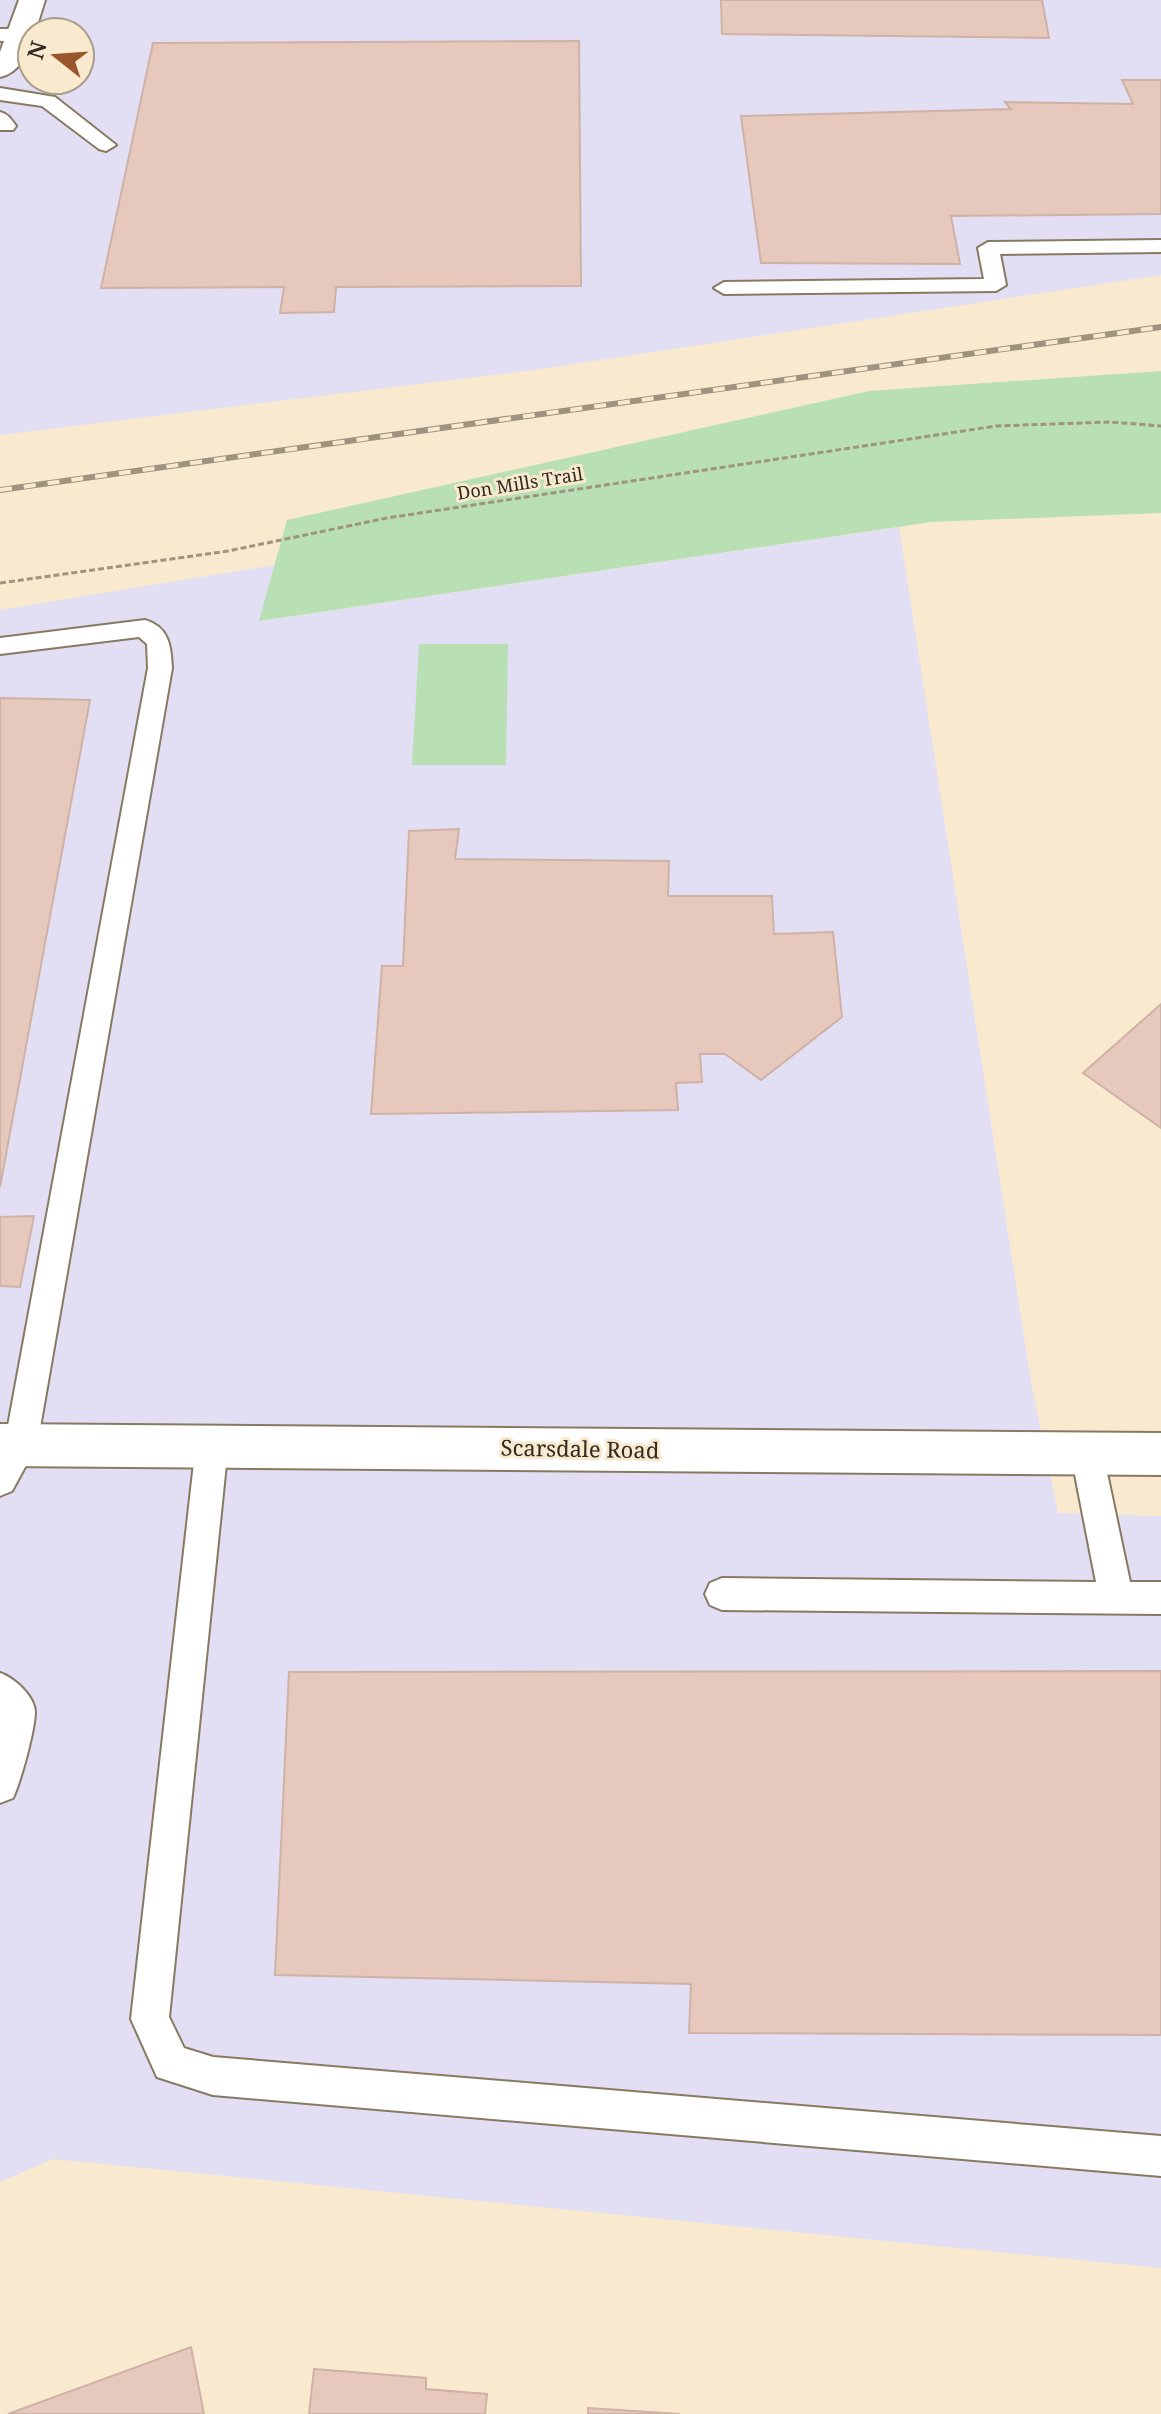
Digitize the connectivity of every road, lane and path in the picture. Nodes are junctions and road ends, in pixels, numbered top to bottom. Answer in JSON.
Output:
{"nodes":[{"id":1,"x":32,"y":0,"type":"edge"},
{"id":2,"x":10,"y":35,"type":"edge"},
{"id":3,"x":0,"y":69,"type":"edge"},
{"id":4,"x":0,"y":94,"type":"edge"},
{"id":5,"x":106,"y":145,"type":"dead end"},
{"id":6,"x":1161,"y":246,"type":"edge"},
{"id":7,"x":724,"y":288,"type":"dead end"},
{"id":8,"x":1161,"y":426,"type":"edge"},
{"id":9,"x":0,"y":583,"type":"edge"},
{"id":10,"x":0,"y":646,"type":"edge"},
{"id":11,"x":212,"y":1445,"type":"junction"},
{"id":12,"x":1087,"y":1454,"type":"junction"},
{"id":13,"x":1161,"y":1454,"type":"edge"},
{"id":14,"x":7,"y":1457,"type":"edge"},
{"id":15,"x":722,"y":1594,"type":"dead end"},
{"id":16,"x":1116,"y":1598,"type":"junction"},
{"id":17,"x":1161,"y":1598,"type":"edge"},
{"id":18,"x":0,"y":1689,"type":"edge"},
{"id":19,"x":0,"y":1786,"type":"edge"},
{"id":20,"x":1161,"y":2156,"type":"edge"}],
"edges":[{"from":1,"to":2,"type":"street"},
{"from":2,"to":3,"type":"street"},
{"from":4,"to":5,"type":"lane"},
{"from":6,"to":7,"type":"lane"},
{"from":8,"to":9,"type":"path","name":"Don Mills Trail"},
{"from":10,"to":14,"type":"lane"},
{"from":11,"to":12,"type":"street","name":"Scarsdale Road"},
{"from":11,"to":14,"type":"street","name":"Scarsdale Road"},
{"from":11,"to":20,"type":"lane"},
{"from":12,"to":13,"type":"street","name":"Scarsdale Road"},
{"from":12,"to":16,"type":"lane"},
{"from":15,"to":16,"type":"lane"},
{"from":16,"to":17,"type":"lane"},
{"from":18,"to":19,"type":"lane"}]}
